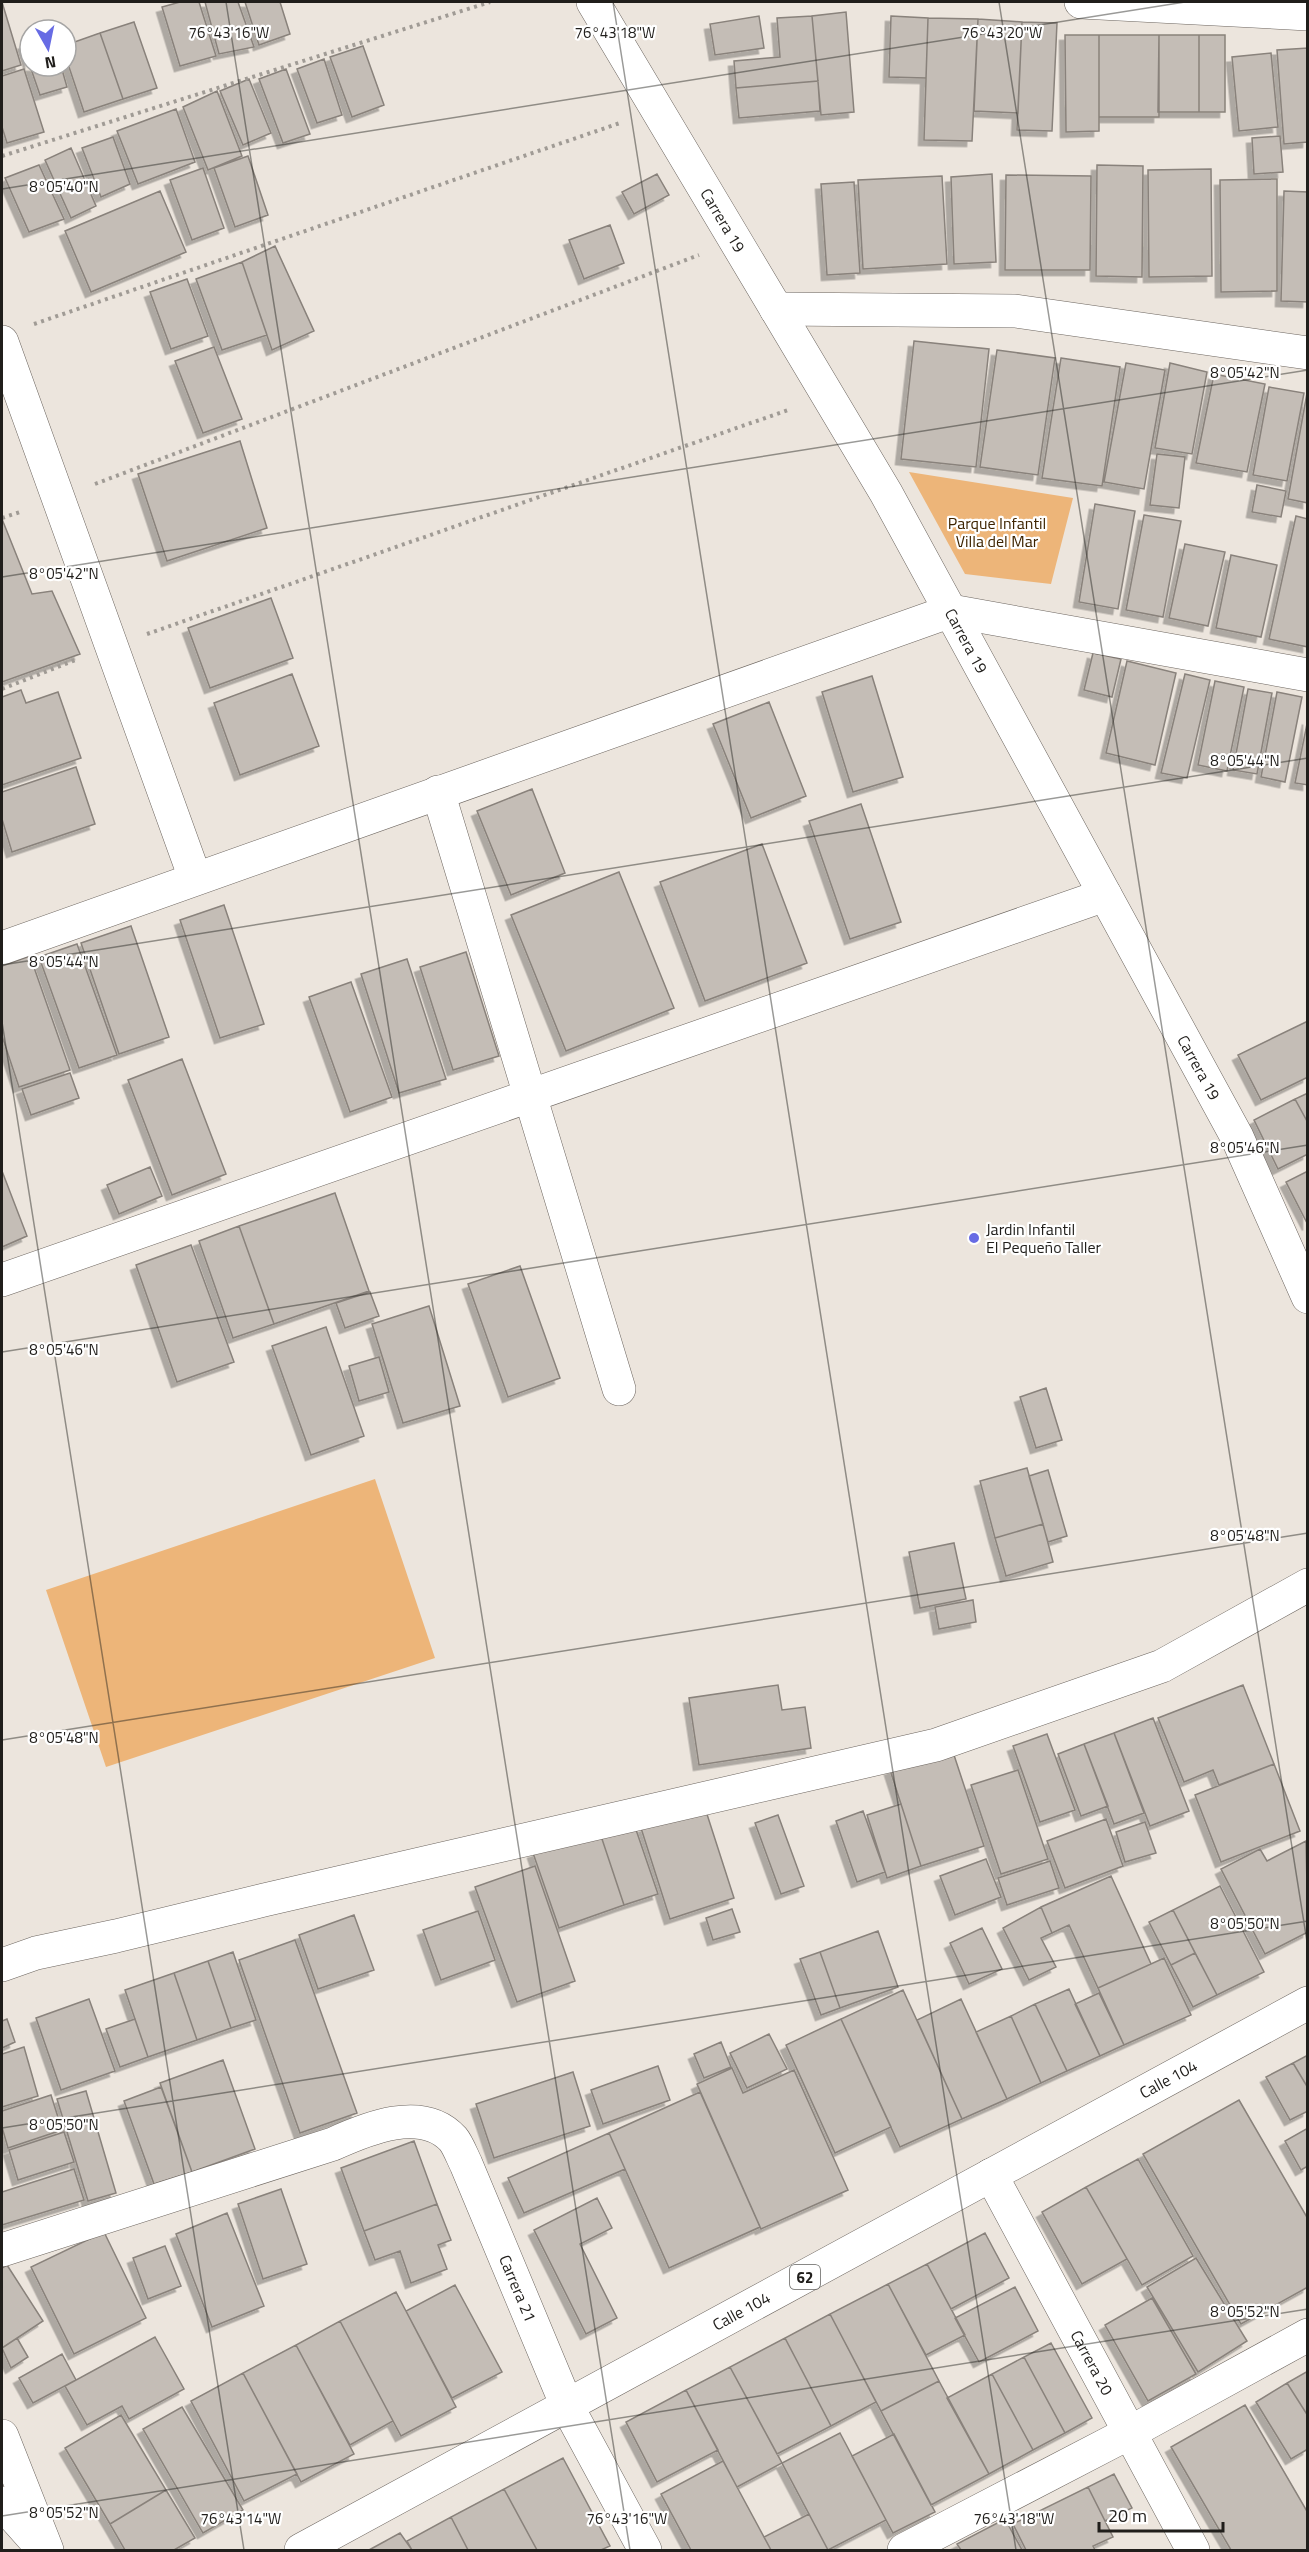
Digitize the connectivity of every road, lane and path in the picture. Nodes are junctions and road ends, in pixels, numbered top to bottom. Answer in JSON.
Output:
{"nodes":[{"id":1,"x":490,"y":2,"type":"edge"},
{"id":2,"x":593,"y":2,"type":"edge"},
{"id":3,"x":1081,"y":2,"type":"edge"},
{"id":4,"x":1213,"y":5,"type":"edge"},
{"id":5,"x":1308,"y":14,"type":"edge"},
{"id":6,"x":657,"y":110,"type":"junction"},
{"id":7,"x":2,"y":156,"type":"edge"},
{"id":8,"x":736,"y":241,"type":"junction"},
{"id":9,"x":776,"y":309,"type":"junction"},
{"id":10,"x":13,"y":335,"type":"edge"},
{"id":11,"x":1308,"y":353,"type":"edge"},
{"id":12,"x":828,"y":396,"type":"junction"},
{"id":13,"x":58,"y":498,"type":"junction"},
{"id":14,"x":951,"y":611,"type":"junction"},
{"id":15,"x":111,"y":646,"type":"junction"},
{"id":16,"x":1308,"y":675,"type":"edge"},
{"id":17,"x":2,"y":689,"type":"edge"},
{"id":18,"x":438,"y":792,"type":"junction"},
{"id":19,"x":195,"y":878,"type":"junction"},
{"id":20,"x":1105,"y":895,"type":"junction"},
{"id":21,"x":2,"y":948,"type":"edge"},
{"id":22,"x":530,"y":1095,"type":"junction"},
{"id":23,"x":2,"y":1280,"type":"edge"},
{"id":24,"x":1308,"y":1297,"type":"edge"},
{"id":25,"x":619,"y":1389,"type":"dead end"},
{"id":26,"x":1308,"y":1585,"type":"edge"},
{"id":27,"x":2,"y":1965,"type":"edge"},
{"id":28,"x":1308,"y":2003,"type":"edge"},
{"id":29,"x":991,"y":2175,"type":"junction"},
{"id":30,"x":2,"y":2250,"type":"edge"},
{"id":31,"x":1308,"y":2335,"type":"edge"},
{"id":32,"x":567,"y":2406,"type":"junction"},
{"id":33,"x":1129,"y":2433,"type":"junction"},
{"id":34,"x":2,"y":2436,"type":"edge"},
{"id":35,"x":2,"y":2503,"type":"edge"},
{"id":36,"x":46,"y":2550,"type":"edge"},
{"id":37,"x":301,"y":2550,"type":"edge"},
{"id":38,"x":645,"y":2550,"type":"edge"},
{"id":39,"x":904,"y":2550,"type":"edge"},
{"id":40,"x":1194,"y":2550,"type":"edge"}],
"edges":[{"from":1,"to":7,"type":"path"},
{"from":2,"to":6,"type":"street","name":"Carrera 19"},
{"from":3,"to":4,"type":"street"},
{"from":4,"to":5,"type":"street"},
{"from":6,"to":8,"type":"street","name":"Carrera 19"},
{"from":6,"to":10,"type":"path"},
{"from":8,"to":9,"type":"street","name":"Carrera 19"},
{"from":8,"to":13,"type":"path"},
{"from":9,"to":11,"type":"street"},
{"from":9,"to":12,"type":"street","name":"Carrera 19"},
{"from":10,"to":13,"type":"street"},
{"from":12,"to":14,"type":"street","name":"Carrera 19"},
{"from":12,"to":15,"type":"path"},
{"from":13,"to":15,"type":"street"},
{"from":14,"to":16,"type":"street"},
{"from":14,"to":18,"type":"street"},
{"from":14,"to":20,"type":"street","name":"Carrera 19"},
{"from":15,"to":17,"type":"path"},
{"from":15,"to":19,"type":"street"},
{"from":18,"to":19,"type":"street"},
{"from":18,"to":22,"type":"street"},
{"from":19,"to":21,"type":"street"},
{"from":20,"to":22,"type":"street"},
{"from":20,"to":24,"type":"street","name":"Carrera 19"},
{"from":22,"to":23,"type":"street"},
{"from":22,"to":25,"type":"street"},
{"from":26,"to":27,"type":"street"},
{"from":28,"to":29,"type":"street","name":"Calle 104","number":"62"},
{"from":29,"to":32,"type":"street","name":"Calle 104","number":"62"},
{"from":29,"to":33,"type":"street","name":"Carrera 20"},
{"from":30,"to":32,"type":"street","name":"Carrera 21"},
{"from":31,"to":33,"type":"street"},
{"from":32,"to":37,"type":"street","name":"Calle 104","number":"62"},
{"from":32,"to":38,"type":"street","name":"Carrera 21"},
{"from":33,"to":39,"type":"street"},
{"from":33,"to":40,"type":"street","name":"Carrera 20"},
{"from":34,"to":36,"type":"street"},
{"from":35,"to":36,"type":"street"}]}
